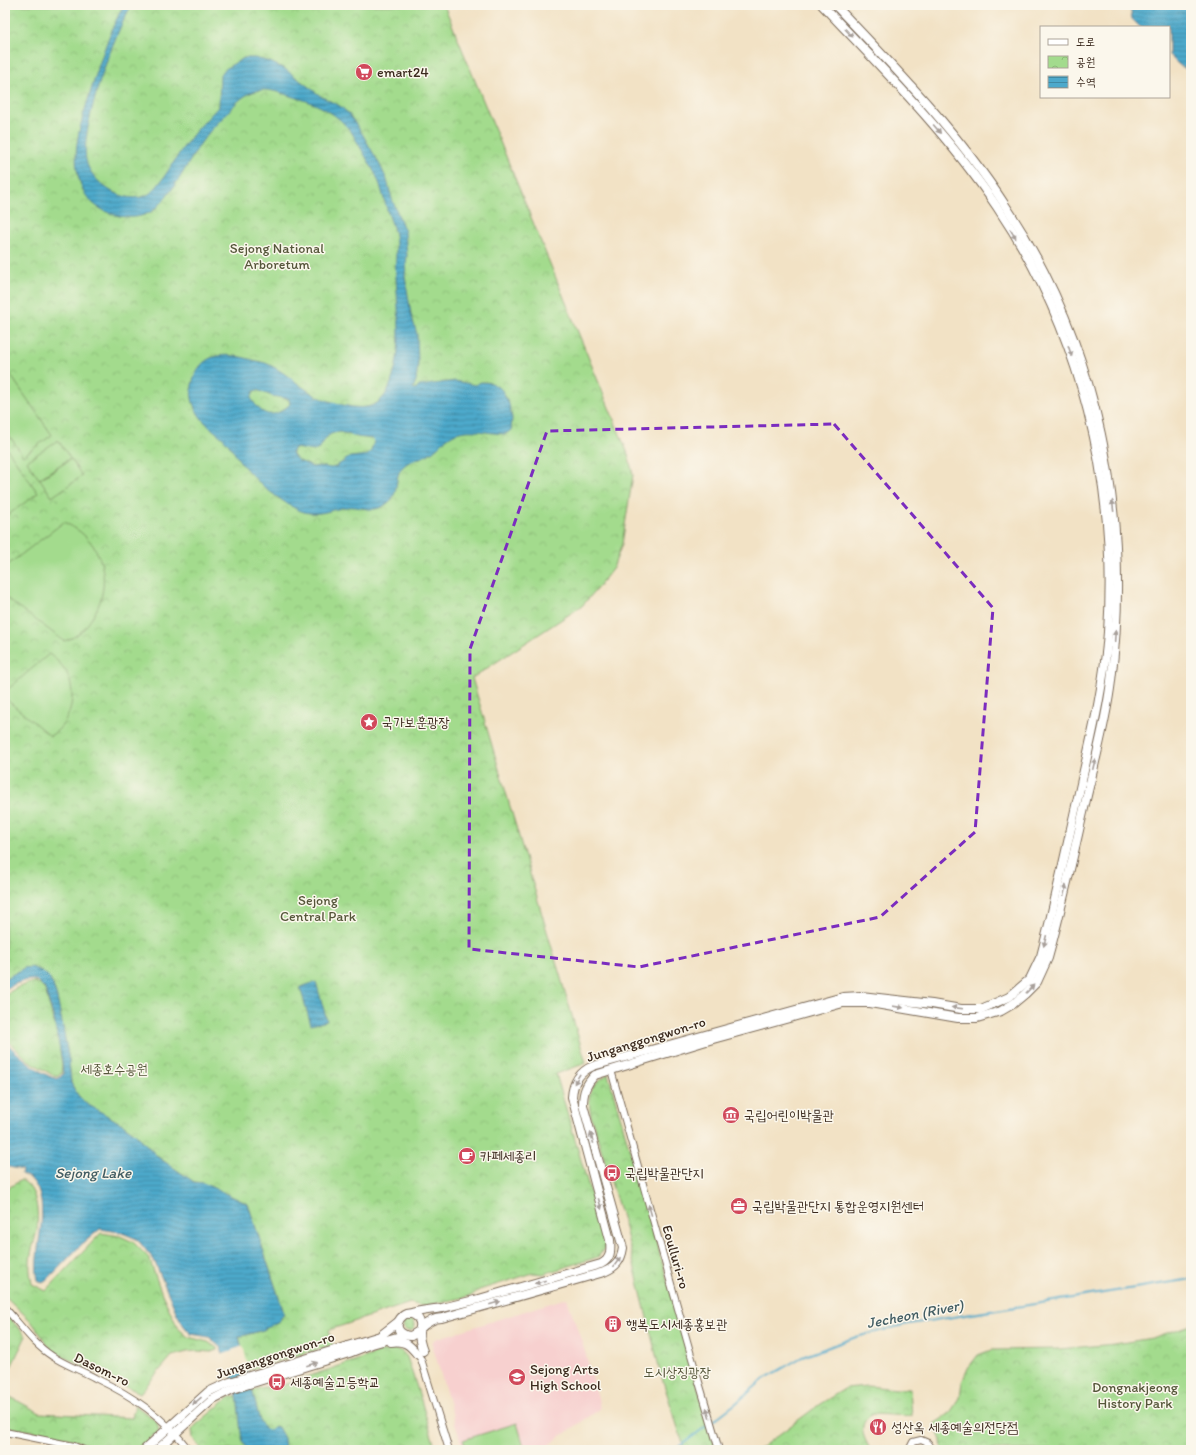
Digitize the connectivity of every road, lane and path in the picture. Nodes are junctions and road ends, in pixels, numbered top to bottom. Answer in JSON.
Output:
{"nodes":[{"id":1,"x":822,"y":5,"type":"edge"},
{"id":2,"x":835,"y":5,"type":"edge"},
{"id":3,"x":1052,"y":927,"type":"junction"},
{"id":4,"x":1045,"y":957,"type":"junction"},
{"id":5,"x":611,"y":1070,"type":"junction"},
{"id":6,"x":5,"y":1308,"type":"edge"},
{"id":7,"x":412,"y":1314,"type":"junction"},
{"id":8,"x":442,"y":1318,"type":"junction"},
{"id":9,"x":398,"y":1322,"type":"junction"},
{"id":10,"x":419,"y":1330,"type":"junction"},
{"id":11,"x":405,"y":1336,"type":"junction"},
{"id":12,"x":349,"y":1353,"type":"junction"},
{"id":13,"x":420,"y":1355,"type":"junction"},
{"id":14,"x":255,"y":1378,"type":"junction"},
{"id":15,"x":172,"y":1431,"type":"junction"},
{"id":16,"x":5,"y":1432,"type":"edge"},
{"id":17,"x":83,"y":1450,"type":"edge"},
{"id":18,"x":144,"y":1450,"type":"edge"},
{"id":19,"x":157,"y":1450,"type":"edge"},
{"id":20,"x":189,"y":1450,"type":"edge"},
{"id":21,"x":449,"y":1450,"type":"edge"},
{"id":22,"x":719,"y":1450,"type":"edge"},
{"id":23,"x":909,"y":1450,"type":"edge"},
{"id":24,"x":933,"y":1450,"type":"edge"}],
"edges":[{"from":1,"to":3,"type":"main road","one_way":true},
{"from":3,"to":2,"type":"main road","one_way":true},
{"from":3,"to":4,"type":"main road"},
{"from":5,"to":4,"type":"main road","name":"Junganggongwon-ro","one_way":true},
{"from":4,"to":7,"type":"main road","name":"Junganggongwon-ro","one_way":true},
{"from":8,"to":5,"type":"main road","name":"Junganggongwon-ro","one_way":true},
{"from":22,"to":5,"type":"street","name":"Eoulluri-ro","one_way":true},
{"from":6,"to":15,"type":"street","name":"Dasom-ro"},
{"from":7,"to":9,"type":"main road"},
{"from":7,"to":10,"type":"main road"},
{"from":8,"to":10,"type":"main road","name":"Junganggongwon-ro"},
{"from":8,"to":13,"type":"main road"},
{"from":9,"to":11,"type":"main road"},
{"from":9,"to":14,"type":"main road","name":"Junganggongwon-ro"},
{"from":10,"to":11,"type":"main road"},
{"from":10,"to":13,"type":"main road"},
{"from":11,"to":12,"type":"main road","name":"Junganggongwon-ro"},
{"from":11,"to":13,"type":"main road"},
{"from":12,"to":13,"type":"main road"},
{"from":14,"to":12,"type":"main road","name":"Junganggongwon-ro","one_way":true},
{"from":13,"to":21,"type":"street"},
{"from":14,"to":15,"type":"main road","name":"Junganggongwon-ro"},
{"from":15,"to":18,"type":"main road"},
{"from":15,"to":19,"type":"main road"},
{"from":15,"to":20,"type":"street","name":"Dasom-ro"},
{"from":16,"to":17,"type":"street"},
{"from":23,"to":24,"type":"street"}]}
